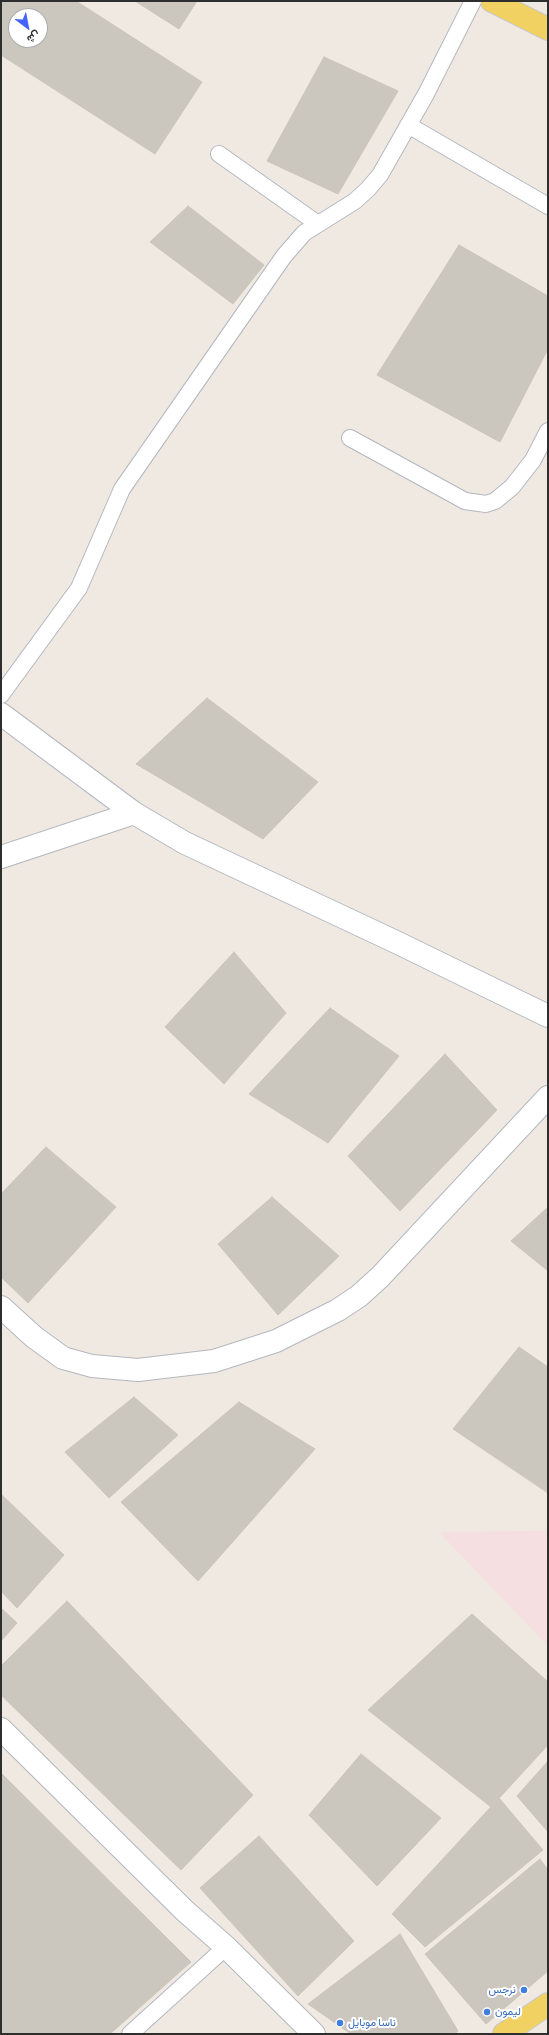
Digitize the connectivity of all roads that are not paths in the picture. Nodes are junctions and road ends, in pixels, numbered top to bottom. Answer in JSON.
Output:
{"nodes":[{"id":1,"x":474,"y":1,"type":"edge"},
{"id":2,"x":492,"y":1,"type":"edge"},
{"id":3,"x":548,"y":29,"type":"edge"},
{"id":4,"x":408,"y":125,"type":"junction"},
{"id":5,"x":219,"y":154,"type":"dead end"},
{"id":6,"x":548,"y":206,"type":"edge"},
{"id":7,"x":318,"y":224,"type":"junction"},
{"id":8,"x":548,"y":432,"type":"edge"},
{"id":9,"x":350,"y":438,"type":"dead end"},
{"id":10,"x":1,"y":695,"type":"edge"},
{"id":11,"x":1,"y":714,"type":"edge"},
{"id":12,"x":134,"y":813,"type":"junction"},
{"id":13,"x":1,"y":857,"type":"edge"},
{"id":14,"x":548,"y":1016,"type":"edge"},
{"id":15,"x":548,"y":1097,"type":"edge"},
{"id":16,"x":1,"y":1307,"type":"edge"},
{"id":17,"x":1,"y":1729,"type":"edge"},
{"id":18,"x":226,"y":1947,"type":"junction"},
{"id":19,"x":548,"y":2004,"type":"edge"},
{"id":20,"x":130,"y":2034,"type":"edge"},
{"id":21,"x":314,"y":2034,"type":"edge"},
{"id":22,"x":504,"y":2034,"type":"edge"}],
"edges":[{"from":1,"to":4,"type":"lane"},
{"from":2,"to":3,"type":"main road"},
{"from":4,"to":6,"type":"lane"},
{"from":4,"to":7,"type":"lane"},
{"from":5,"to":7,"type":"lane"},
{"from":7,"to":10,"type":"lane"},
{"from":8,"to":9,"type":"lane"},
{"from":11,"to":12,"type":"street"},
{"from":12,"to":13,"type":"street"},
{"from":12,"to":14,"type":"street"},
{"from":15,"to":16,"type":"street"},
{"from":17,"to":18,"type":"street"},
{"from":18,"to":20,"type":"lane"},
{"from":18,"to":21,"type":"street"},
{"from":19,"to":22,"type":"main road"}]}
